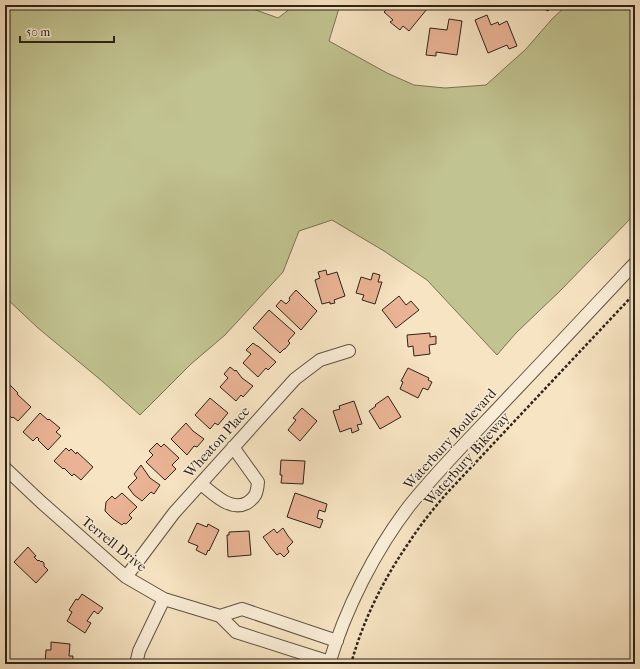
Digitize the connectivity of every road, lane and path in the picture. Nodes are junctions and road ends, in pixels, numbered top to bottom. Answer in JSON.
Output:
{"nodes":[{"id":1,"x":635,"y":263,"type":"edge"},
{"id":2,"x":635,"y":293,"type":"edge"},
{"id":3,"x":349,"y":351,"type":"dead end"},
{"id":4,"x":233,"y":447,"type":"junction"},
{"id":5,"x":5,"y":468,"type":"edge"},
{"id":6,"x":200,"y":484,"type":"junction"},
{"id":7,"x":126,"y":577,"type":"junction"},
{"id":8,"x":164,"y":599,"type":"junction"},
{"id":9,"x":220,"y":616,"type":"junction"},
{"id":10,"x":337,"y":641,"type":"junction"},
{"id":11,"x":329,"y":663,"type":"edge"},
{"id":12,"x":136,"y":664,"type":"edge"},
{"id":13,"x":351,"y":664,"type":"edge"}],
"edges":[{"from":1,"to":10,"type":"street","name":"Waterbury Boulevard"},
{"from":2,"to":13,"type":"path","name":"Waterbury Bikeway"},
{"from":3,"to":4,"type":"street","name":"Wheaton Place"},
{"from":4,"to":6,"type":"street","name":"Wheaton Place"},
{"from":4,"to":6,"type":"street"},
{"from":5,"to":7,"type":"street","name":"Terrell Drive"},
{"from":6,"to":7,"type":"street","name":"Wheaton Place"},
{"from":7,"to":8,"type":"street","name":"Terrell Drive"},
{"from":8,"to":9,"type":"street","name":"Terrell Drive"},
{"from":8,"to":12,"type":"street"},
{"from":9,"to":10,"type":"street"},
{"from":9,"to":11,"type":"street","name":"Terrell Drive"},
{"from":10,"to":11,"type":"street","name":"Waterbury Boulevard"}]}
